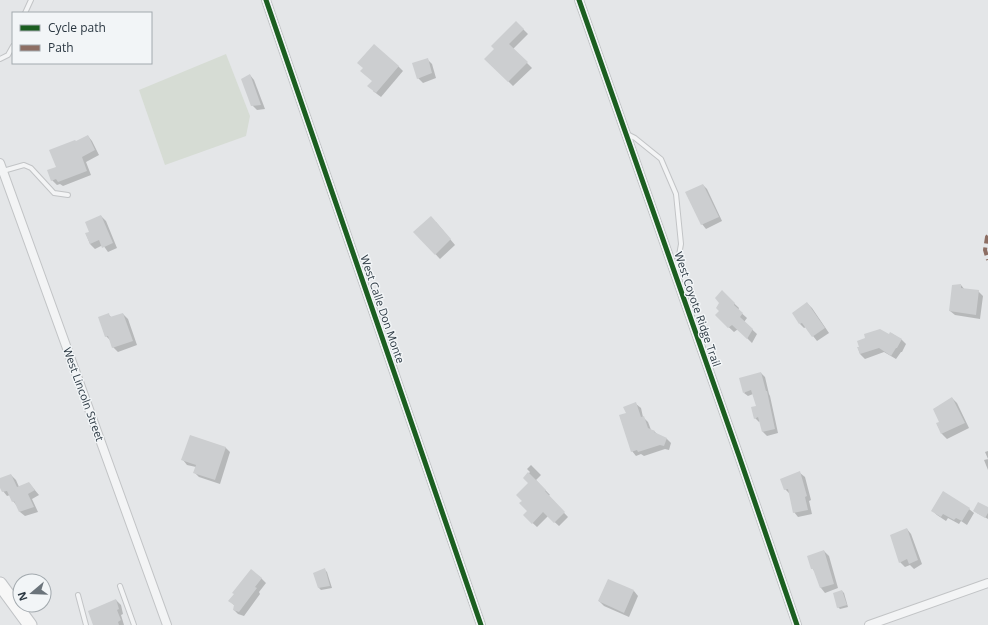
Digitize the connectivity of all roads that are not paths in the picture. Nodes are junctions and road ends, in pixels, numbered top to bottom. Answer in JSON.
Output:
{"nodes":[{"id":1,"x":32,"y":0,"type":"edge"},
{"id":2,"x":266,"y":0,"type":"edge"},
{"id":3,"x":579,"y":0,"type":"edge"},
{"id":4,"x":26,"y":12,"type":"edge"},
{"id":5,"x":12,"y":48,"type":"edge"},
{"id":6,"x":0,"y":59,"type":"edge"},
{"id":7,"x":626,"y":133,"type":"junction"},
{"id":8,"x":1,"y":167,"type":"edge"},
{"id":9,"x":68,"y":196,"type":"dead end"},
{"id":10,"x":676,"y":275,"type":"junction"},
{"id":11,"x":988,"y":583,"type":"edge"},
{"id":12,"x":0,"y":584,"type":"edge"},
{"id":13,"x":120,"y":586,"type":"dead end"},
{"id":14,"x":78,"y":595,"type":"dead end"},
{"id":15,"x":30,"y":625,"type":"edge"},
{"id":16,"x":86,"y":625,"type":"edge"},
{"id":17,"x":134,"y":625,"type":"edge"},
{"id":18,"x":167,"y":625,"type":"edge"},
{"id":19,"x":481,"y":625,"type":"edge"},
{"id":20,"x":797,"y":625,"type":"edge"},
{"id":21,"x":869,"y":625,"type":"edge"}],
"edges":[{"from":1,"to":4,"type":"lane"},
{"from":2,"to":19,"type":"street","name":"West Calle Don Monte"},
{"from":3,"to":7,"type":"street","name":"West Coyote Ridge Trail"},
{"from":5,"to":6,"type":"lane"},
{"from":7,"to":10,"type":"street","name":"West Coyote Ridge Trail"},
{"from":7,"to":10,"type":"lane"},
{"from":8,"to":9,"type":"lane"},
{"from":8,"to":18,"type":"street","name":"West Lincoln Street"},
{"from":10,"to":20,"type":"street","name":"West Coyote Ridge Trail"},
{"from":11,"to":21,"type":"street"},
{"from":12,"to":15,"type":"main road"},
{"from":13,"to":17,"type":"lane"},
{"from":14,"to":16,"type":"lane"}]}
